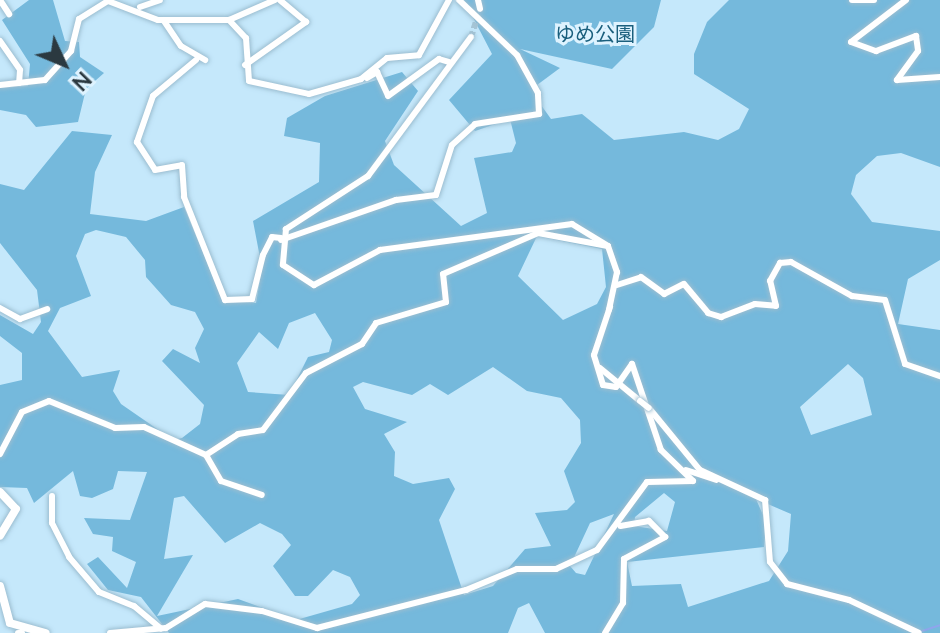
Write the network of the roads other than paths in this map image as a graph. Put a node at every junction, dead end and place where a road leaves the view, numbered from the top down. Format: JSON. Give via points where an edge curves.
{"nodes":[{"id":1,"x":0,"y":0,"type":"edge"},
{"id":2,"x":113,"y":0,"type":"edge"},
{"id":3,"x":160,"y":0,"type":"edge"},
{"id":4,"x":277,"y":0,"type":"edge"},
{"id":5,"x":449,"y":0,"type":"edge"},
{"id":6,"x":459,"y":0,"type":"edge"},
{"id":7,"x":478,"y":0,"type":"edge"},
{"id":8,"x":852,"y":0,"type":"edge"},
{"id":9,"x":874,"y":0,"type":"edge"},
{"id":10,"x":906,"y":0,"type":"edge"},
{"id":11,"x":140,"y":4,"type":"edge"},
{"id":12,"x":480,"y":9,"type":"tunnel mouth"},
{"id":13,"x":9,"y":14,"type":"dead end"},
{"id":14,"x":138,"y":15,"type":"junction"},
{"id":15,"x":229,"y":20,"type":"junction"},
{"id":16,"x":164,"y":21,"type":"junction"},
{"id":17,"x":471,"y":37,"type":"tunnel mouth"},
{"id":18,"x":0,"y":41,"type":"edge"},
{"id":19,"x":449,"y":62,"type":"junction"},
{"id":20,"x":245,"y":65,"type":"junction"},
{"id":21,"x":940,"y":77,"type":"edge"},
{"id":22,"x":364,"y":78,"type":"junction"},
{"id":23,"x":19,"y":83,"type":"junction"},
{"id":24,"x":0,"y":85,"type":"edge"},
{"id":25,"x":281,"y":239,"type":"junction"},
{"id":26,"x":608,"y":246,"type":"junction"},
{"id":27,"x":617,"y":285,"type":"junction"},
{"id":28,"x":0,"y":308,"type":"edge"},
{"id":29,"x":47,"y":309,"type":"dead end"},
{"id":30,"x":940,"y":376,"type":"edge"},
{"id":31,"x":616,"y":387,"type":"junction"},
{"id":32,"x":0,"y":454,"type":"edge"},
{"id":33,"x":206,"y":455,"type":"junction"},
{"id":34,"x":682,"y":470,"type":"junction"},
{"id":35,"x":719,"y":479,"type":"junction"},
{"id":36,"x":0,"y":492,"type":"edge"},
{"id":37,"x":262,"y":495,"type":"dead end"},
{"id":38,"x":52,"y":496,"type":"dead end"},
{"id":39,"x":616,"y":527,"type":"junction"},
{"id":40,"x":0,"y":536,"type":"edge"},
{"id":41,"x":0,"y":586,"type":"edge"},
{"id":42,"x":3,"y":604,"type":"edge"},
{"id":43,"x":161,"y":629,"type":"junction"},
{"id":44,"x":605,"y":631,"type":"edge"},
{"id":45,"x":26,"y":632,"type":"edge"},
{"id":46,"x":46,"y":633,"type":"edge"},
{"id":47,"x":110,"y":633,"type":"edge"},
{"id":48,"x":919,"y":633,"type":"edge"}],
"edges":[{"from":1,"to":13,"type":"street"},
{"from":2,"to":14,"type":"street"},
{"from":2,"to":23,"type":"street","via":[[79,19],[71,51],[45,80]]},
{"from":3,"to":11,"type":"street"},
{"from":4,"to":15,"type":"street"},
{"from":4,"to":20,"type":"street","via":[[306,22]]},
{"from":5,"to":22,"type":"street","via":[[424,51],[387,58]]},
{"from":6,"to":25,"type":"street","via":[[517,55],[538,93],[540,113],[475,124],[452,145],[436,195],[396,200]]},
{"from":7,"to":12,"type":"street"},
{"from":8,"to":9,"type":"street"},
{"from":10,"to":21,"type":"street","via":[[851,42],[876,51],[916,36],[920,45],[899,83]]},
{"from":11,"to":14,"type":"street"},
{"from":14,"to":16,"type":"street"},
{"from":15,"to":16,"type":"street"},
{"from":15,"to":20,"type":"street","via":[[246,38]]},
{"from":16,"to":25,"type":"street","via":[[200,60],[153,96],[137,142],[155,170],[182,165],[184,197],[225,300],[255,296],[259,263],[272,237]]},
{"from":17,"to":19,"type":"street"},
{"from":18,"to":23,"type":"street","via":[[20,70]]},
{"from":19,"to":22,"type":"street","via":[[439,59],[388,96],[377,72]]},
{"from":19,"to":25,"type":"street","via":[[368,176],[293,223]]},
{"from":20,"to":22,"type":"street","via":[[253,84],[293,93]]},
{"from":23,"to":24,"type":"street"},
{"from":25,"to":26,"type":"street","via":[[285,269],[314,285],[380,250],[479,236],[572,224]]},
{"from":26,"to":27,"type":"street"},
{"from":26,"to":33,"type":"street","via":[[538,233],[443,274],[446,302],[376,323],[362,344],[306,373],[263,430],[238,434]]},
{"from":27,"to":30,"type":"street","via":[[641,277],[664,294],[684,284],[708,313],[721,317],[755,304],[776,306],[770,281],[780,263],[791,262],[852,296],[885,300],[905,364]]},
{"from":27,"to":31,"type":"street","via":[[598,359]]},
{"from":28,"to":29,"type":"street","via":[[20,319]]},
{"from":31,"to":34,"type":"street","via":[[631,363],[661,450]]},
{"from":31,"to":35,"type":"street","bridge":true,"via":[[649,408],[695,465]]},
{"from":32,"to":33,"type":"street","via":[[22,412],[49,401],[115,428],[144,427]]},
{"from":33,"to":37,"type":"street","via":[[221,481]]},
{"from":34,"to":35,"type":"street"},
{"from":34,"to":39,"type":"street","via":[[690,484],[647,482]]},
{"from":35,"to":48,"type":"street","via":[[765,500],[770,562],[787,584]]},
{"from":36,"to":40,"type":"main road","via":[[16,509]]},
{"from":38,"to":43,"type":"street","via":[[52,523],[69,557],[99,592],[134,606]]},
{"from":39,"to":43,"type":"street","via":[[597,550],[556,569],[527,566],[317,628],[262,611],[205,604]]},
{"from":39,"to":44,"type":"street","via":[[649,521],[665,537],[624,559],[616,609]]},
{"from":41,"to":42,"type":"main road"},
{"from":42,"to":45,"type":"main road","via":[[10,623]]},
{"from":43,"to":47,"type":"street"},
{"from":45,"to":46,"type":"main road"}]}
